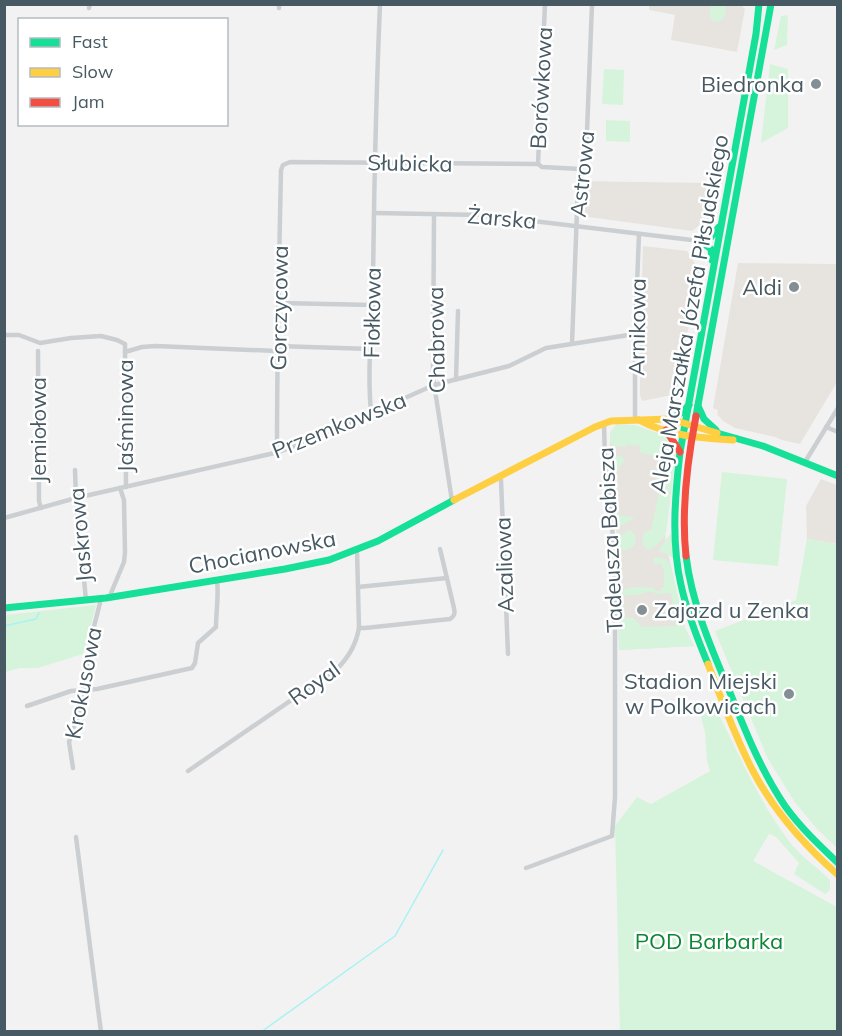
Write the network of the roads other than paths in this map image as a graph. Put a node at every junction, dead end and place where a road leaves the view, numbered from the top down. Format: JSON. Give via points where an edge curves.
{"nodes":[{"id":1,"x":380,"y":4,"type":"edge"},
{"id":2,"x":545,"y":4,"type":"edge"},
{"id":3,"x":592,"y":4,"type":"edge"},
{"id":4,"x":759,"y":4,"type":"edge"},
{"id":5,"x":771,"y":4,"type":"edge"},
{"id":6,"x":375,"y":162,"type":"junction"},
{"id":7,"x":538,"y":164,"type":"junction"},
{"id":8,"x":283,"y":165,"type":"joint"},
{"id":9,"x":581,"y":169,"type":"junction"},
{"id":10,"x":374,"y":213,"type":"junction"},
{"id":11,"x":434,"y":214,"type":"junction"},
{"id":12,"x":722,"y":220,"type":"junction"},
{"id":13,"x":576,"y":225,"type":"junction"},
{"id":14,"x":639,"y":234,"type":"junction"},
{"id":15,"x":700,"y":241,"type":"junction"},
{"id":16,"x":713,"y":266,"type":"junction"},
{"id":17,"x":279,"y":303,"type":"junction"},
{"id":18,"x":373,"y":305,"type":"junction"},
{"id":19,"x":458,"y":311,"type":"dead end"},
{"id":20,"x":635,"y":334,"type":"junction"},
{"id":21,"x":4,"y":335,"type":"edge"},
{"id":22,"x":572,"y":344,"type":"junction"},
{"id":23,"x":277,"y":348,"type":"junction"},
{"id":24,"x":371,"y":349,"type":"junction"},
{"id":25,"x":38,"y":351,"type":"dead end"},
{"id":26,"x":124,"y":352,"type":"junction"},
{"id":27,"x":456,"y":379,"type":"junction"},
{"id":28,"x":434,"y":385,"type":"junction"},
{"id":29,"x":689,"y":405,"type":"junction"},
{"id":30,"x":698,"y":406,"type":"junction"},
{"id":31,"x":837,"y":408,"type":"edge"},
{"id":32,"x":371,"y":412,"type":"junction"},
{"id":33,"x":669,"y":419,"type":"junction"},
{"id":34,"x":637,"y":420,"type":"junction"},
{"id":35,"x":604,"y":423,"type":"junction"},
{"id":36,"x":685,"y":423,"type":"junction"},
{"id":37,"x":694,"y":425,"type":"junction"},
{"id":38,"x":826,"y":427,"type":"junction"},
{"id":39,"x":666,"y":430,"type":"junction"},
{"id":40,"x":718,"y":432,"type":"junction"},
{"id":41,"x":837,"y":432,"type":"edge"},
{"id":42,"x":684,"y":434,"type":"junction"},
{"id":43,"x":693,"y":435,"type":"junction"},
{"id":44,"x":709,"y":439,"type":"junction"},
{"id":45,"x":744,"y":441,"type":"junction"},
{"id":46,"x":690,"y":449,"type":"junction"},
{"id":47,"x":279,"y":452,"type":"junction"},
{"id":48,"x":680,"y":452,"type":"junction"},
{"id":49,"x":805,"y":462,"type":"junction"},
{"id":50,"x":75,"y":470,"type":"dead end"},
{"id":51,"x":499,"y":476,"type":"junction"},
{"id":52,"x":837,"y":476,"type":"edge"},
{"id":53,"x":123,"y":488,"type":"junction"},
{"id":54,"x":75,"y":498,"type":"junction"},
{"id":55,"x":452,"y":501,"type":"junction"},
{"id":56,"x":40,"y":508,"type":"junction"},
{"id":57,"x":4,"y":518,"type":"edge"},
{"id":58,"x":440,"y":549,"type":"dead end"},
{"id":59,"x":357,"y":550,"type":"junction"},
{"id":60,"x":447,"y":578,"type":"junction"},
{"id":61,"x":217,"y":580,"type":"junction"},
{"id":62,"x":358,"y":587,"type":"junction"},
{"id":63,"x":112,"y":597,"type":"junction"},
{"id":64,"x":99,"y":599,"type":"junction"},
{"id":65,"x":86,"y":600,"type":"junction"},
{"id":66,"x":4,"y":609,"type":"edge"},
{"id":67,"x":359,"y":627,"type":"junction"},
{"id":68,"x":508,"y":654,"type":"dead end"},
{"id":69,"x":83,"y":690,"type":"junction"},
{"id":70,"x":27,"y":706,"type":"dead end"},
{"id":71,"x":73,"y":768,"type":"dead end"},
{"id":72,"x":188,"y":771,"type":"dead end"},
{"id":73,"x":75,"y":837,"type":"dead end"},
{"id":74,"x":837,"y":862,"type":"edge"},
{"id":75,"x":526,"y":868,"type":"dead end"},
{"id":76,"x":837,"y":875,"type":"edge"},
{"id":77,"x":101,"y":1032,"type":"edge"}],
"edges":[{"from":1,"to":6,"type":"street","name":"Fiołkowa"},
{"from":2,"to":7,"type":"street","name":"Borówkowa"},
{"from":3,"to":9,"type":"street","name":"Astrowa","via":[[586,157]]},
{"from":4,"to":12,"type":"main road","name":"Aleja Marszałka Józefa Piłsudskiego"},
{"from":5,"to":30,"type":"main road","name":"Aleja Marszałka Józefa Piłsudskiego"},
{"from":6,"to":7,"type":"street","name":"Słubicka"},
{"from":6,"to":8,"type":"street","name":"Słubicka"},
{"from":6,"to":10,"type":"street","name":"Fiołkowa"},
{"from":7,"to":9,"type":"street","name":"Borówkowa"},
{"from":8,"to":17,"type":"street","name":"Gorczycowa"},
{"from":9,"to":13,"type":"street","name":"Astrowa"},
{"from":10,"to":11,"type":"street","name":"Żarska"},
{"from":10,"to":18,"type":"street","name":"Fiołkowa"},
{"from":11,"to":13,"type":"street","name":"Żarska"},
{"from":11,"to":28,"type":"street","name":"Chabrowa"},
{"from":12,"to":15,"type":"main road","via":[[714,236]]},
{"from":12,"to":16,"type":"main road","name":"Aleja Marszałka Józefa Piłsudskiego"},
{"from":13,"to":14,"type":"street","name":"Żarska"},
{"from":13,"to":22,"type":"street","name":"Astrowa"},
{"from":14,"to":15,"type":"street","name":"Żarska"},
{"from":14,"to":20,"type":"street","name":"Arnikowa"},
{"from":15,"to":16,"type":"main road","via":[[711,249]]},
{"from":16,"to":29,"type":"main road","name":"Aleja Marszałka Józefa Piłsudskiego"},
{"from":17,"to":18,"type":"street"},
{"from":17,"to":23,"type":"street","name":"Gorczycowa"},
{"from":18,"to":24,"type":"street","name":"Fiołkowa"},
{"from":19,"to":27,"type":"street"},
{"from":20,"to":22,"type":"street","name":"Przemkowska"},
{"from":20,"to":34,"type":"street","name":"Arnikowa"},
{"from":21,"to":26,"type":"street","name":"Jaśminowa","via":[[20,335],[40,343],[101,336],[124,344]]},
{"from":22,"to":27,"type":"street","name":"Przemkowska","via":[[546,348],[509,366]]},
{"from":23,"to":24,"type":"street"},
{"from":23,"to":26,"type":"street","via":[[156,346]]},
{"from":23,"to":47,"type":"street","name":"Gorczycowa"},
{"from":24,"to":32,"type":"street","name":"Fiołkowa"},
{"from":25,"to":56,"type":"street","name":"Jemiołowa"},
{"from":26,"to":53,"type":"street","name":"Jaśminowa"},
{"from":27,"to":28,"type":"street","name":"Przemkowska"},
{"from":28,"to":32,"type":"street","name":"Przemkowska"},
{"from":28,"to":55,"type":"street","name":"Chabrowa"},
{"from":29,"to":33,"type":"main road"},
{"from":29,"to":36,"type":"main road","name":"Aleja Marszałka Józefa Piłsudskiego"},
{"from":30,"to":37,"type":"main road","name":"Aleja Marszałka Józefa Piłsudskiego"},
{"from":30,"to":40,"type":"main road"},
{"from":31,"to":38,"type":"street"},
{"from":32,"to":47,"type":"street","name":"Przemkowska"},
{"from":33,"to":34,"type":"main road"},
{"from":33,"to":36,"type":"main road"},
{"from":34,"to":35,"type":"main road"},
{"from":34,"to":39,"type":"main road"},
{"from":35,"to":51,"type":"main road","name":"Chocianowska"},
{"from":35,"to":75,"type":"street","name":"Tadeusza Babisza","via":[[616,576],[612,837]]},
{"from":36,"to":37,"type":"main road"},
{"from":36,"to":42,"type":"main road","name":"Aleja Marszałka Józefa Piłsudskiego"},
{"from":37,"to":40,"type":"main road"},
{"from":37,"to":43,"type":"main road","name":"Aleja Marszałka Józefa Piłsudskiego"},
{"from":38,"to":41,"type":"street"},
{"from":38,"to":49,"type":"street"},
{"from":39,"to":42,"type":"main road"},
{"from":39,"to":48,"type":"main road"},
{"from":40,"to":45,"type":"main road"},
{"from":42,"to":43,"type":"main road"},
{"from":42,"to":48,"type":"main road","name":"Aleja Marszałka Józefa Piłsudskiego"},
{"from":43,"to":44,"type":"main road"},
{"from":43,"to":46,"type":"main road","name":"Aleja Marszałka Józefa Piłsudskiego"},
{"from":44,"to":45,"type":"main road"},
{"from":44,"to":46,"type":"main road"},
{"from":45,"to":49,"type":"main road"},
{"from":46,"to":74,"type":"main road","name":"Aleja Marszałka Józefa Piłsudskiego","via":[[684,536],[691,588],[705,633],[762,767],[798,822]]},
{"from":47,"to":53,"type":"street","name":"Przemkowska"},
{"from":48,"to":76,"type":"main road","name":"Aleja Marszałka Józefa Piłsudskiego","via":[[674,522],[676,554],[696,636],[753,771],[791,828]]},
{"from":49,"to":52,"type":"main road"},
{"from":50,"to":54,"type":"street","name":"Jaskrowa"},
{"from":51,"to":55,"type":"main road","name":"Chocianowska"},
{"from":51,"to":68,"type":"street","name":"Azaliowa"},
{"from":53,"to":54,"type":"street","name":"Przemkowska"},
{"from":53,"to":63,"type":"street","name":"Jaśminowa","via":[[124,562]]},
{"from":54,"to":56,"type":"street","name":"Przemkowska"},
{"from":54,"to":65,"type":"street","name":"Jaskrowa"},
{"from":55,"to":59,"type":"main road","name":"Chocianowska"},
{"from":56,"to":57,"type":"street","name":"Przemkowska"},
{"from":58,"to":60,"type":"street"},
{"from":59,"to":61,"type":"main road","name":"Chocianowska","via":[[309,565]]},
{"from":59,"to":62,"type":"street","name":"Royal"},
{"from":60,"to":62,"type":"street"},
{"from":60,"to":67,"type":"street","via":[[454,617]]},
{"from":61,"to":63,"type":"main road","name":"Chocianowska"},
{"from":61,"to":69,"type":"street","via":[[216,627],[198,643],[192,668]]},
{"from":62,"to":67,"type":"street","name":"Royal"},
{"from":63,"to":64,"type":"main road","name":"Chocianowska"},
{"from":64,"to":65,"type":"main road","name":"Chocianowska"},
{"from":64,"to":69,"type":"street","name":"Krokusowa"},
{"from":65,"to":66,"type":"main road","name":"Chocianowska"},
{"from":67,"to":72,"type":"street","name":"Royal","via":[[354,648],[338,668]]},
{"from":69,"to":70,"type":"street"},
{"from":69,"to":71,"type":"street","name":"Krokusowa","via":[[69,742]]},
{"from":73,"to":77,"type":"street"}]}
